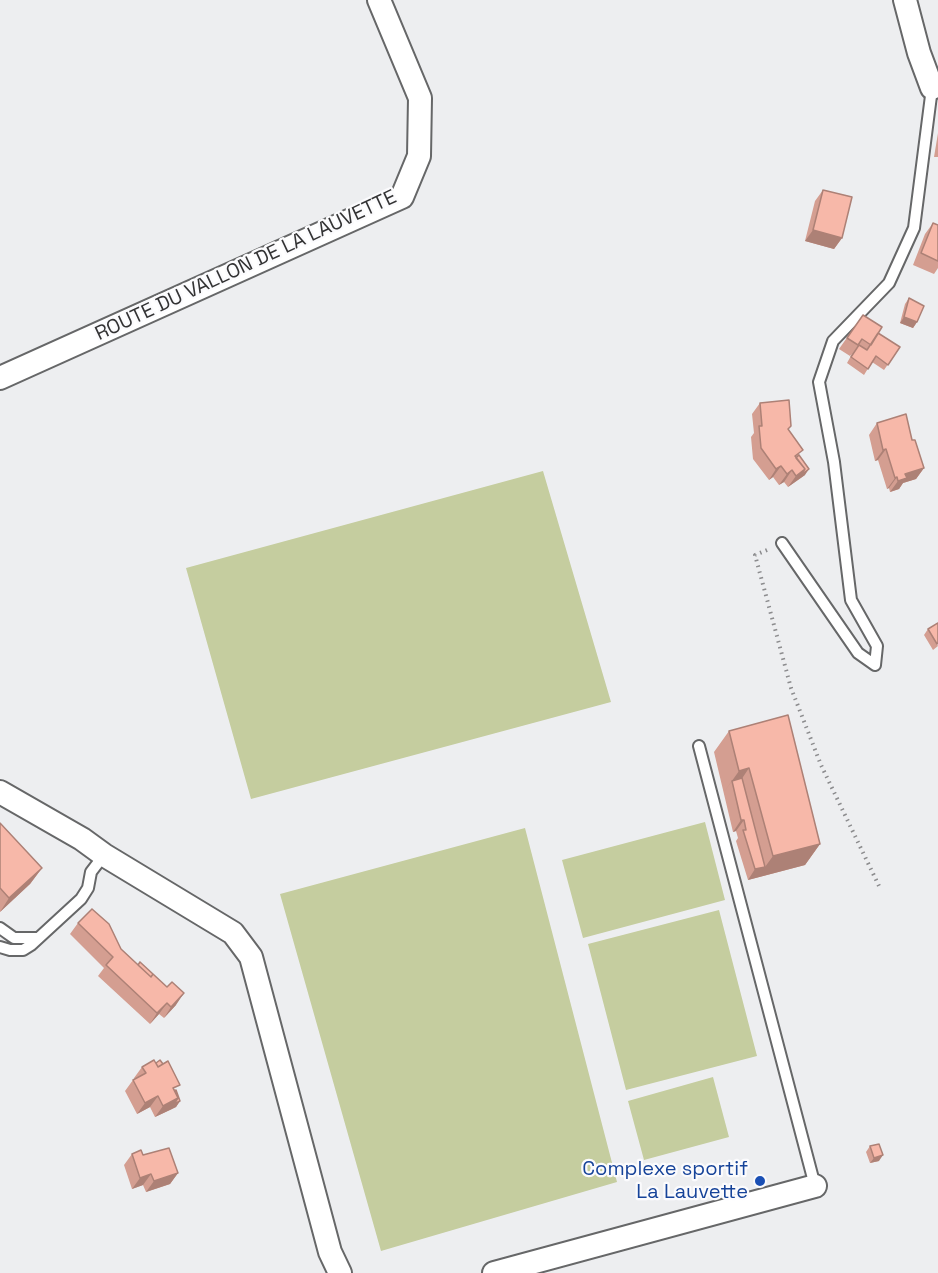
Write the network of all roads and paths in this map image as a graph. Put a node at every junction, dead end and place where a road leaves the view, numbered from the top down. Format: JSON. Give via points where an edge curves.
{"nodes":[{"id":1,"x":379,"y":0,"type":"edge"},
{"id":2,"x":905,"y":0,"type":"edge"},
{"id":3,"x":932,"y":88,"type":"joint"},
{"id":4,"x":0,"y":378,"type":"edge"},
{"id":5,"x":782,"y":543,"type":"joint"},
{"id":6,"x":699,"y":746,"type":"dead end"},
{"id":7,"x":0,"y":792,"type":"edge"},
{"id":8,"x":104,"y":855,"type":"junction"},
{"id":9,"x":879,"y":886,"type":"dead end"},
{"id":10,"x":0,"y":928,"type":"edge"},
{"id":11,"x":38,"y":938,"type":"junction"},
{"id":12,"x":0,"y":947,"type":"edge"},
{"id":13,"x":815,"y":1186,"type":"joint"},
{"id":14,"x":340,"y":1273,"type":"edge"},
{"id":15,"x":494,"y":1273,"type":"edge"}],
"edges":[{"from":1,"to":4,"type":"street","name":"ROUTE DU VALLON DE LA LAUVETTE","via":[[420,98],[420,156],[402,197]]},
{"from":2,"to":3,"type":"street"},
{"from":3,"to":5,"type":"lane","via":[[914,228],[890,283],[832,341],[819,382],[852,600],[877,646],[875,665],[858,653]]},
{"from":5,"to":9,"type":"path","via":[[755,555],[791,688],[821,765]]},
{"from":6,"to":13,"type":"lane"},
{"from":7,"to":8,"type":"street"},
{"from":8,"to":11,"type":"lane","via":[[81,900]]},
{"from":8,"to":14,"type":"street","via":[[233,933],[251,957],[330,1252]]},
{"from":10,"to":11,"type":"lane","via":[[14,938]]},
{"from":11,"to":12,"type":"lane","via":[[23,950]]},
{"from":13,"to":15,"type":"street"}]}
